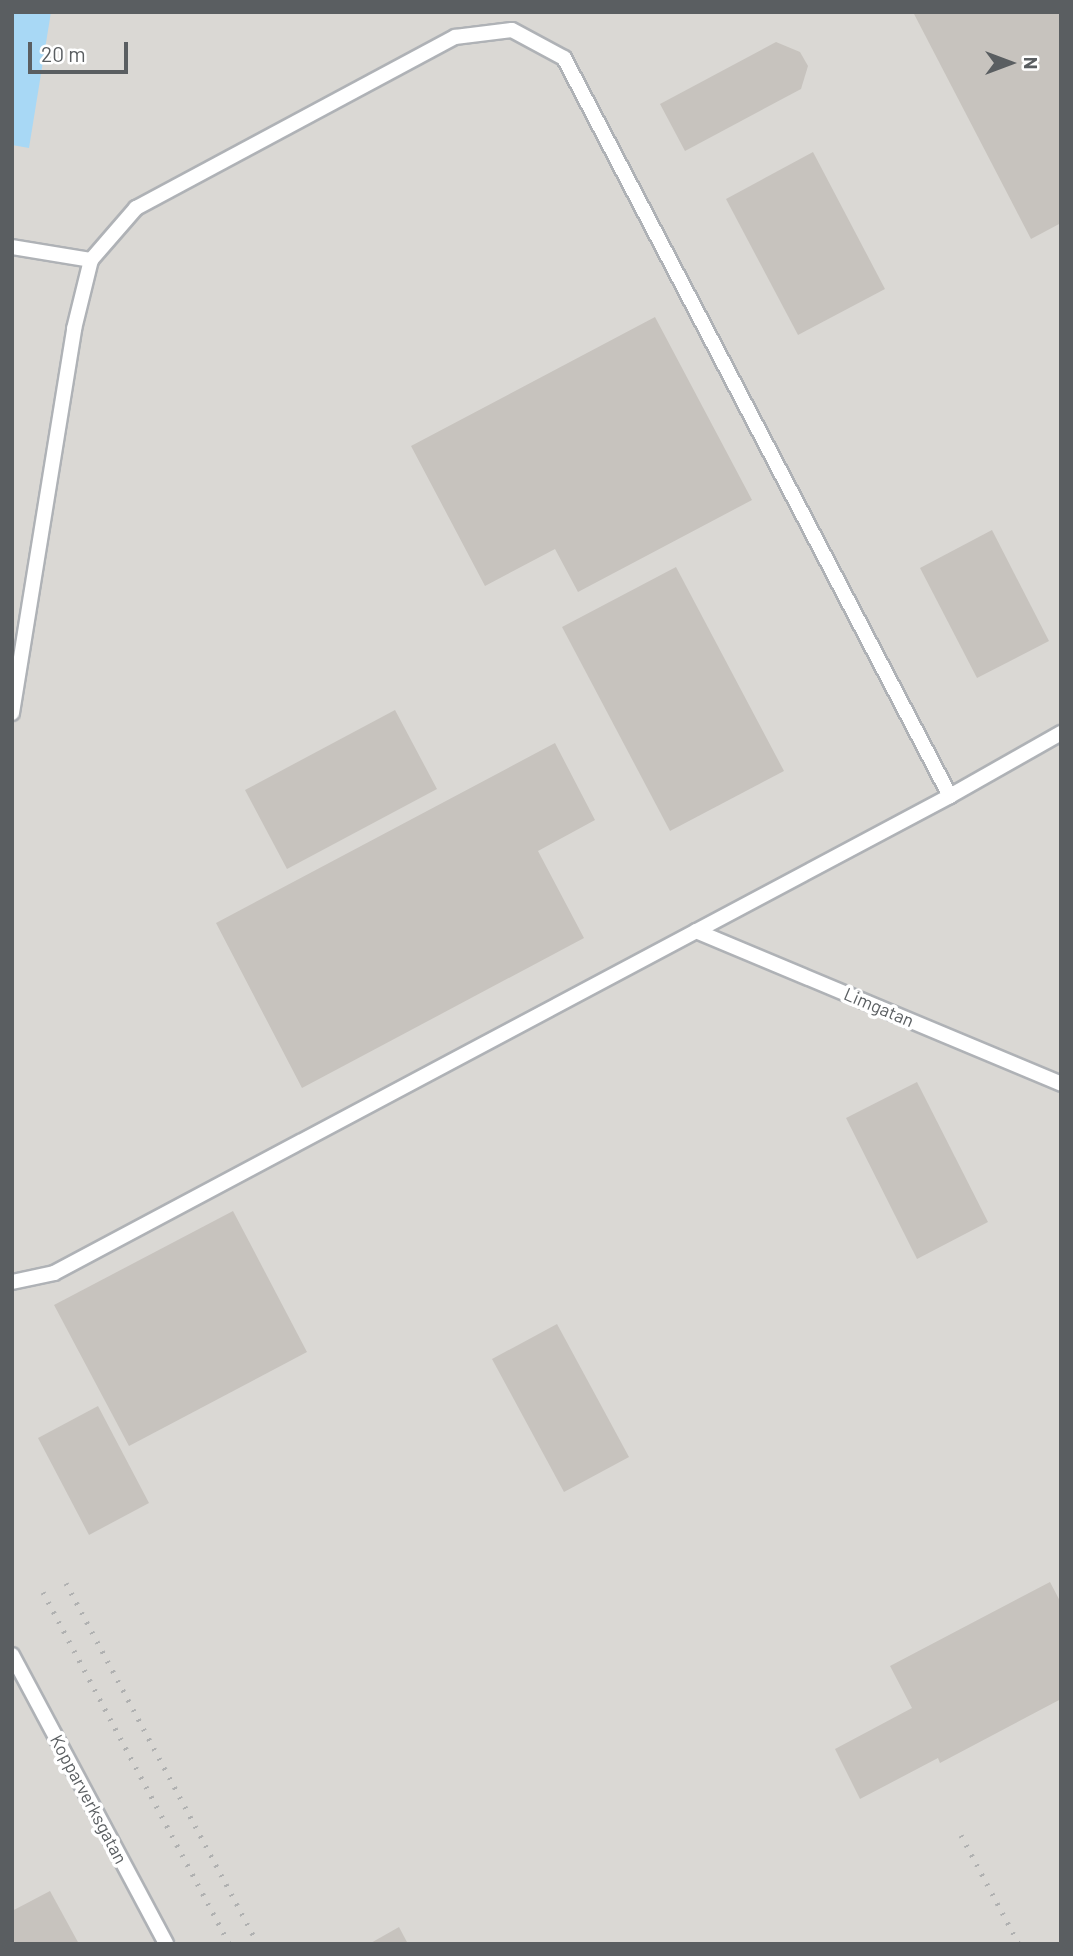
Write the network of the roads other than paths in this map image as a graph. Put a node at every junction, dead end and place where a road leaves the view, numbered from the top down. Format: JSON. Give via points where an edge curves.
{"nodes":[{"id":1,"x":12,"y":247,"type":"edge"},
{"id":2,"x":91,"y":260,"type":"junction"},
{"id":3,"x":12,"y":713,"type":"edge"},
{"id":4,"x":1061,"y":733,"type":"edge"},
{"id":5,"x":950,"y":796,"type":"junction"},
{"id":6,"x":696,"y":931,"type":"junction"},
{"id":7,"x":1061,"y":1084,"type":"edge"},
{"id":8,"x":12,"y":1282,"type":"edge"},
{"id":9,"x":12,"y":1655,"type":"edge"},
{"id":10,"x":166,"y":1944,"type":"edge"}],
"edges":[{"from":1,"to":2,"type":"lane"},
{"from":2,"to":3,"type":"lane","via":[[74,329]]},
{"from":2,"to":5,"type":"lane","via":[[136,208],[455,37],[512,30],[564,58]]},
{"from":4,"to":5,"type":"lane"},
{"from":5,"to":6,"type":"lane"},
{"from":6,"to":7,"type":"lane","name":"Limgatan"},
{"from":6,"to":8,"type":"lane","via":[[54,1273]]},
{"from":9,"to":10,"type":"lane","name":"Kopparverksgatan"}]}
